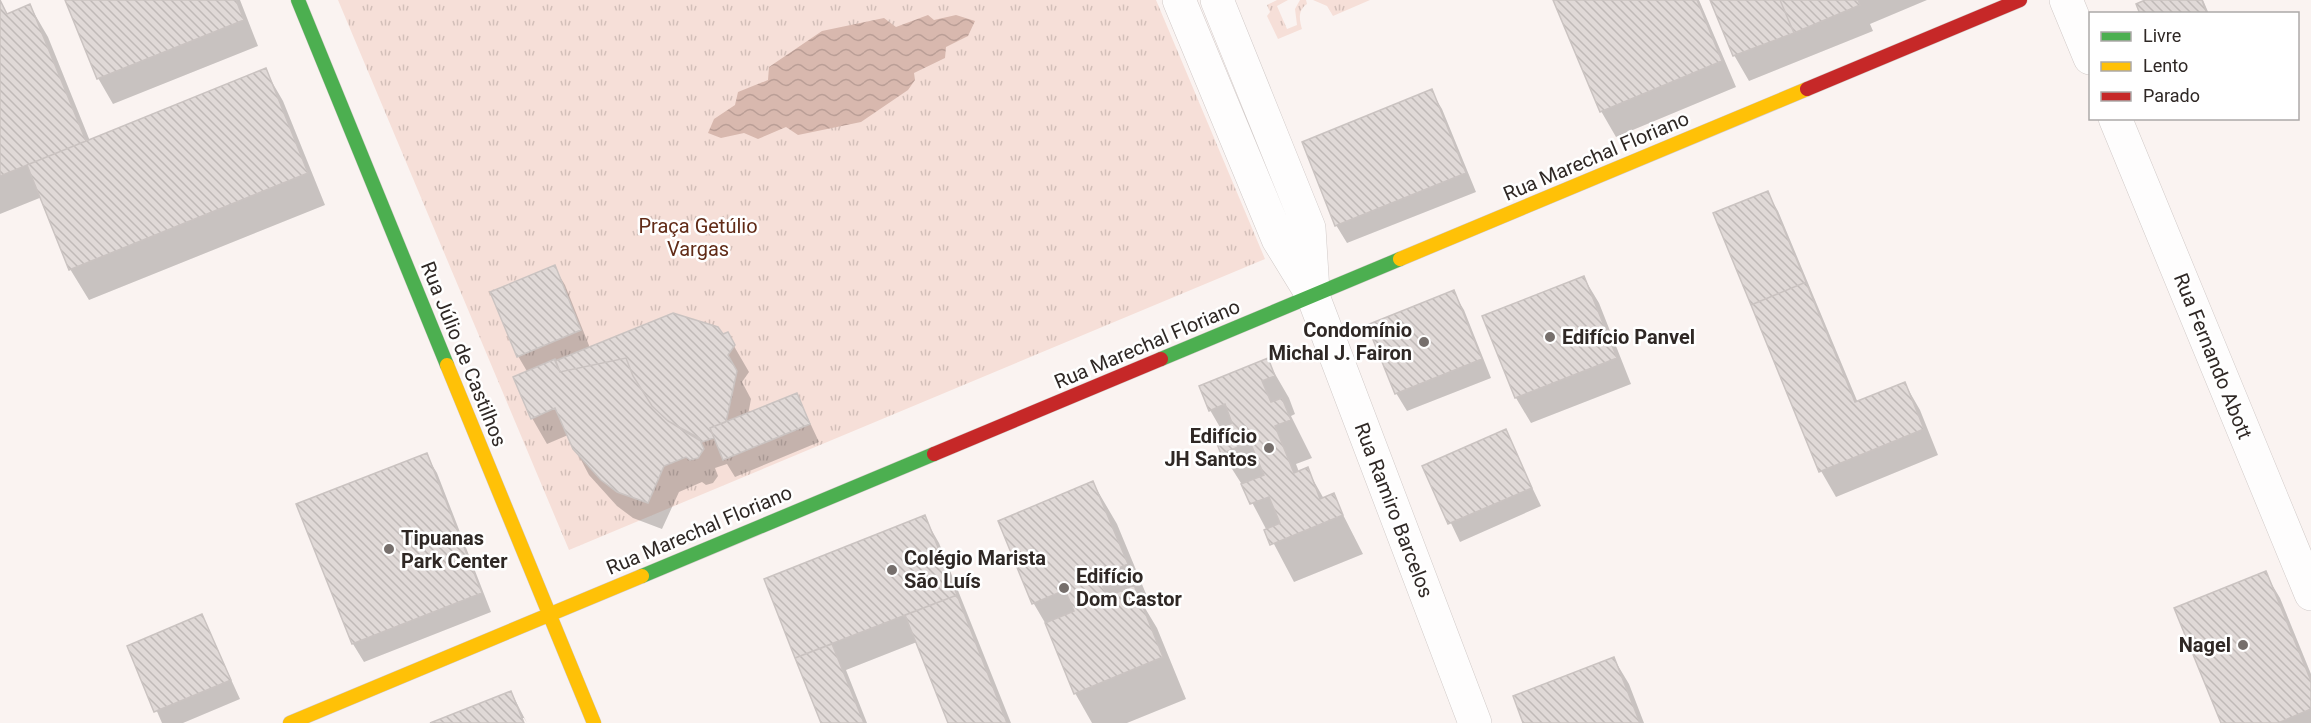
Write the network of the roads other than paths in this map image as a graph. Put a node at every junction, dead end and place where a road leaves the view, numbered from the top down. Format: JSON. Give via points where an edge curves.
{"nodes":[{"id":1,"x":298,"y":0,"type":"edge"},
{"id":2,"x":1179,"y":0,"type":"edge"},
{"id":3,"x":1216,"y":0,"type":"edge"},
{"id":4,"x":2020,"y":0,"type":"edge"},
{"id":5,"x":2066,"y":0,"type":"edge"},
{"id":6,"x":2089,"y":53,"type":"edge"},
{"id":7,"x":2116,"y":120,"type":"edge"},
{"id":8,"x":1313,"y":296,"type":"junction"},
{"id":9,"x":2311,"y":594,"type":"edge"},
{"id":10,"x":549,"y":613,"type":"junction"},
{"id":11,"x":290,"y":723,"type":"edge"},
{"id":12,"x":594,"y":723,"type":"edge"},
{"id":13,"x":1475,"y":723,"type":"edge"}],
"edges":[{"from":1,"to":10,"type":"street","name":"Rua Júlio de Castilhos"},
{"from":2,"to":8,"type":"street","name":"Rua Ramiro Barcelos","via":[[1278,239]]},
{"from":3,"to":8,"type":"street","name":"Rua Ramiro Barcelos","via":[[1309,228]]},
{"from":4,"to":8,"type":"street","name":"Rua Marechal Floriano"},
{"from":5,"to":6,"type":"street"},
{"from":7,"to":9,"type":"street","name":"Rua Fernando Abott"},
{"from":8,"to":10,"type":"street","name":"Rua Marechal Floriano"},
{"from":8,"to":13,"type":"street","name":"Rua Ramiro Barcelos"},
{"from":10,"to":11,"type":"street","name":"Rua Marechal Floriano"},
{"from":10,"to":12,"type":"street","name":"Rua Júlio de Castilhos"}]}
